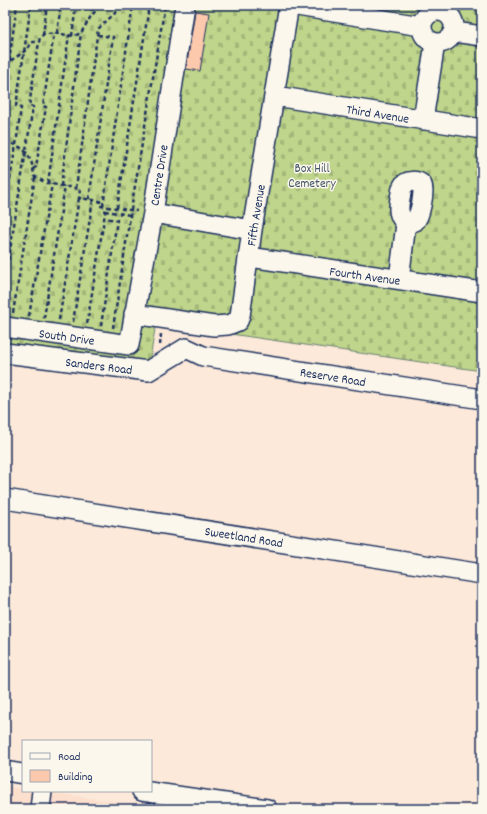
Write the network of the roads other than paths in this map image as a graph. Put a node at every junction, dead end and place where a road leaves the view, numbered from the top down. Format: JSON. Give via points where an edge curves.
{"nodes":[{"id":1,"x":185,"y":5,"type":"edge"},
{"id":2,"x":290,"y":5,"type":"edge"},
{"id":3,"x":440,"y":8,"type":"edge"},
{"id":4,"x":422,"y":26,"type":"junction"},
{"id":5,"x":454,"y":32,"type":"junction"},
{"id":6,"x":482,"y":36,"type":"edge"},
{"id":7,"x":435,"y":43,"type":"junction"},
{"id":8,"x":275,"y":96,"type":"junction"},
{"id":9,"x":423,"y":120,"type":"junction"},
{"id":10,"x":482,"y":129,"type":"edge"},
{"id":11,"x":153,"y":213,"type":"junction"},
{"id":12,"x":406,"y":224,"type":"dead end"},
{"id":13,"x":252,"y":230,"type":"junction"},
{"id":14,"x":249,"y":257,"type":"junction"},
{"id":15,"x":399,"y":279,"type":"junction"},
{"id":16,"x":482,"y":292,"type":"edge"},
{"id":17,"x":134,"y":314,"type":"junction"},
{"id":18,"x":63,"y":335,"type":"edge"},
{"id":19,"x":186,"y":348,"type":"joint"},
{"id":20,"x":5,"y":353,"type":"edge"},
{"id":21,"x":482,"y":399,"type":"edge"},
{"id":22,"x":5,"y":499,"type":"edge"},
{"id":23,"x":482,"y":574,"type":"edge"},
{"id":24,"x":5,"y":771,"type":"edge"},
{"id":25,"x":22,"y":774,"type":"edge"},
{"id":26,"x":42,"y":792,"type":"edge"},
{"id":27,"x":149,"y":792,"type":"edge"},
{"id":28,"x":40,"y":809,"type":"edge"},
{"id":29,"x":267,"y":809,"type":"edge"}],
"edges":[{"from":1,"to":11,"type":"street","name":"Centre Drive"},
{"from":2,"to":4,"type":"street"},
{"from":2,"to":8,"type":"street","name":"Fifth Avenue"},
{"from":3,"to":4,"type":"street","via":[[425,16]]},
{"from":3,"to":5,"type":"street","via":[[452,18]]},
{"from":4,"to":7,"type":"street","via":[[427,39]]},
{"from":5,"to":6,"type":"street"},
{"from":5,"to":7,"type":"street","via":[[444,42]]},
{"from":7,"to":9,"type":"street"},
{"from":8,"to":9,"type":"street","name":"Third Avenue"},
{"from":8,"to":13,"type":"street","name":"Fifth Avenue"},
{"from":9,"to":10,"type":"street","name":"Third Avenue"},
{"from":11,"to":13,"type":"street"},
{"from":11,"to":17,"type":"street","name":"Centre Drive"},
{"from":12,"to":15,"type":"street"},
{"from":13,"to":14,"type":"street","name":"Fifth Avenue"},
{"from":14,"to":15,"type":"street","name":"Fourth Avenue"},
{"from":14,"to":17,"type":"street","name":"Fifth Avenue","via":[[238,321],[214,326]]},
{"from":15,"to":16,"type":"street","name":"Fourth Avenue"},
{"from":17,"to":18,"type":"street","name":"Centre Drive"},
{"from":19,"to":20,"type":"street","name":"Sanders Road","via":[[148,371]]},
{"from":19,"to":21,"type":"street","name":"Reserve Road","via":[[203,356]]},
{"from":22,"to":23,"type":"street","name":"Sweetland Road"},
{"from":24,"to":25,"type":"street"},
{"from":26,"to":28,"type":"street"},
{"from":27,"to":29,"type":"street"}]}
